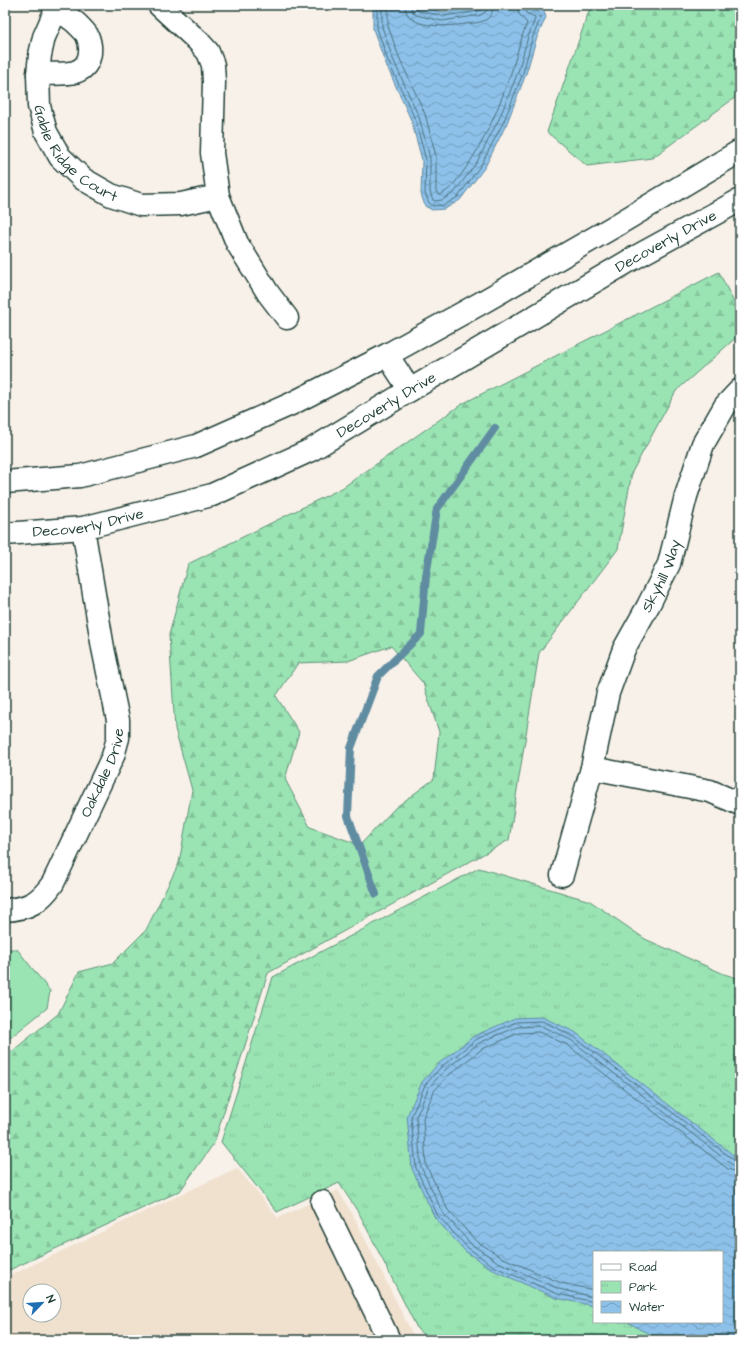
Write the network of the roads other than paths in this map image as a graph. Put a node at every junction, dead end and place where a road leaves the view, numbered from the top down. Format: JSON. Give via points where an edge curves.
{"nodes":[{"id":1,"x":159,"y":5,"type":"edge"},
{"id":2,"x":57,"y":7,"type":"edge"},
{"id":3,"x":38,"y":74,"type":"junction"},
{"id":4,"x":740,"y":151,"type":"edge"},
{"id":5,"x":218,"y":196,"type":"junction"},
{"id":6,"x":740,"y":200,"type":"edge"},
{"id":7,"x":286,"y":318,"type":"dead end"},
{"id":8,"x":387,"y":355,"type":"junction"},
{"id":9,"x":410,"y":390,"type":"junction"},
{"id":10,"x":740,"y":390,"type":"edge"},
{"id":11,"x":5,"y":482,"type":"edge"},
{"id":12,"x":83,"y":528,"type":"junction"},
{"id":13,"x":5,"y":534,"type":"edge"},
{"id":14,"x":592,"y":768,"type":"junction"},
{"id":15,"x":740,"y":804,"type":"edge"},
{"id":16,"x":562,"y":875,"type":"dead end"},
{"id":17,"x":5,"y":910,"type":"edge"},
{"id":18,"x":322,"y":1202,"type":"dead end"},
{"id":19,"x":389,"y":1340,"type":"edge"}],
"edges":[{"from":1,"to":5,"type":"street","via":[[208,52],[213,65],[212,153]]},
{"from":2,"to":3,"type":"street","name":"Gable Ridge Court","via":[[44,37]]},
{"from":2,"to":3,"type":"street","via":[[78,24],[86,35],[90,58],[85,66],[77,71]]},
{"from":3,"to":5,"type":"street","name":"Gable Ridge Court","via":[[40,106],[46,132],[60,157],[83,179],[110,195],[141,205],[181,204]]},
{"from":4,"to":8,"type":"street","via":[[601,234]]},
{"from":5,"to":7,"type":"street","via":[[236,243]]},
{"from":6,"to":9,"type":"street","name":"Decoverly Drive","via":[[634,258]]},
{"from":8,"to":9,"type":"street"},
{"from":8,"to":11,"type":"street","via":[[291,404],[196,446],[80,476]]},
{"from":9,"to":12,"type":"street","name":"Decoverly Drive","via":[[310,450],[212,495]]},
{"from":10,"to":14,"type":"street","name":"Skyhill Way","via":[[725,406],[703,444],[686,496],[669,564],[624,649],[608,693]]},
{"from":12,"to":13,"type":"street","name":"Decoverly Drive"},
{"from":12,"to":17,"type":"street","name":"Oakdale Drive","via":[[118,720],[118,738],[113,756],[53,883],[45,895],[33,904]]},
{"from":14,"to":15,"type":"street","via":[[710,791]]},
{"from":14,"to":16,"type":"street","name":"Skyhill Way"},
{"from":18,"to":19,"type":"street"}]}
